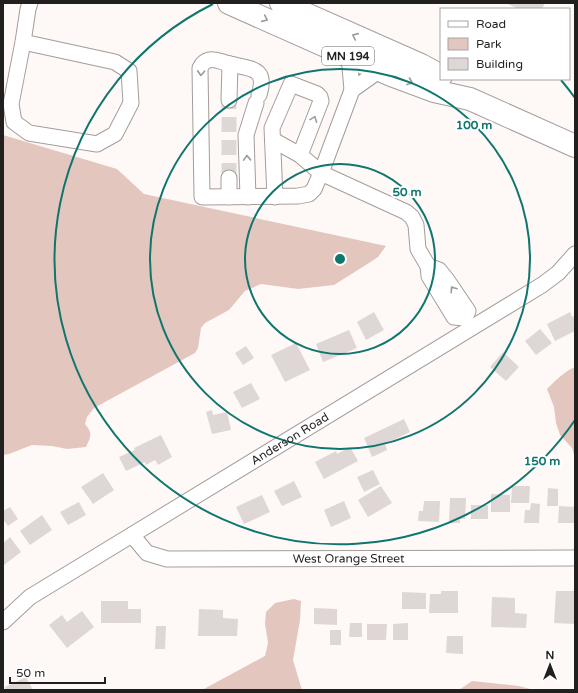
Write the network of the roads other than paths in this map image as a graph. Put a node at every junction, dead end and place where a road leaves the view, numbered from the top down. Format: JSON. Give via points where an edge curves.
{"nodes":[{"id":1,"x":30,"y":3,"type":"edge"},
{"id":2,"x":229,"y":3,"type":"edge"},
{"id":3,"x":281,"y":3,"type":"edge"},
{"id":4,"x":299,"y":3,"type":"edge"},
{"id":5,"x":335,"y":28,"type":"junction"},
{"id":6,"x":23,"y":42,"type":"junction"},
{"id":7,"x":349,"y":56,"type":"junction"},
{"id":8,"x":230,"y":64,"type":"junction"},
{"id":9,"x":380,"y":70,"type":"junction"},
{"id":10,"x":440,"y":75,"type":"edge"},
{"id":11,"x":447,"y":80,"type":"edge"},
{"id":12,"x":352,"y":90,"type":"junction"},
{"id":13,"x":470,"y":99,"type":"junction"},
{"id":14,"x":229,"y":100,"type":"tunnel mouth"},
{"id":15,"x":272,"y":140,"type":"junction"},
{"id":16,"x":575,"y":146,"type":"edge"},
{"id":17,"x":300,"y":156,"type":"junction"},
{"id":18,"x":321,"y":173,"type":"junction"},
{"id":19,"x":229,"y":178,"type":"tunnel mouth"},
{"id":20,"x":229,"y":197,"type":"junction"},
{"id":21,"x":248,"y":197,"type":"junction"},
{"id":22,"x":275,"y":197,"type":"junction"},
{"id":23,"x":575,"y":254,"type":"edge"},
{"id":24,"x":468,"y":324,"type":"junction"},
{"id":25,"x":132,"y":535,"type":"junction"},
{"id":26,"x":575,"y":558,"type":"edge"},
{"id":27,"x":3,"y":622,"type":"edge"}],
"edges":[{"from":1,"to":6,"type":"street"},
{"from":2,"to":7,"type":"highway","number":"MN 194","one_way":true},
{"from":3,"to":5,"type":"highway","number":"MN 194"},
{"from":4,"to":5,"type":"highway"},
{"from":10,"to":5,"type":"highway","number":"MN 194","one_way":true},
{"from":6,"to":6,"type":"street","via":[[11,104],[14,122],[29,133],[97,144],[115,134],[131,103],[129,71],[115,62]]},
{"from":7,"to":9,"type":"highway","number":"MN 194"},
{"from":7,"to":12,"type":"street"},
{"from":8,"to":14,"type":"street"},
{"from":8,"to":20,"type":"street","one_way":true,"via":[[208,60],[202,63],[200,68],[202,197]]},
{"from":21,"to":8,"type":"street","one_way":true,"via":[[246,135],[262,86],[258,72],[252,68]]},
{"from":9,"to":12,"type":"street"},
{"from":9,"to":13,"type":"highway","number":"MN 194","one_way":true,"via":[[434,91]]},
{"from":11,"to":13,"type":"highway","number":"MN 194"},
{"from":12,"to":18,"type":"street"},
{"from":13,"to":16,"type":"highway","number":"MN 194"},
{"from":15,"to":17,"type":"street"},
{"from":17,"to":15,"type":"street","one_way":true,"via":[[320,104],[320,97],[317,94],[290,84],[272,128]]},
{"from":15,"to":22,"type":"street"},
{"from":17,"to":18,"type":"street"},
{"from":18,"to":22,"type":"street","via":[[309,194]]},
{"from":18,"to":24,"type":"street","via":[[412,217],[416,225],[418,249],[428,266],[439,270],[468,311]]},
{"from":19,"to":20,"type":"street"},
{"from":20,"to":21,"type":"street"},
{"from":21,"to":22,"type":"street"},
{"from":23,"to":24,"type":"street","name":"Anderson Road","via":[[558,273],[542,285]]},
{"from":24,"to":25,"type":"street","name":"Anderson Road"},
{"from":25,"to":26,"type":"street","name":"West Orange Street","via":[[147,552],[167,559]]},
{"from":25,"to":27,"type":"street","name":"Anderson Road","via":[[30,597]]}]}
